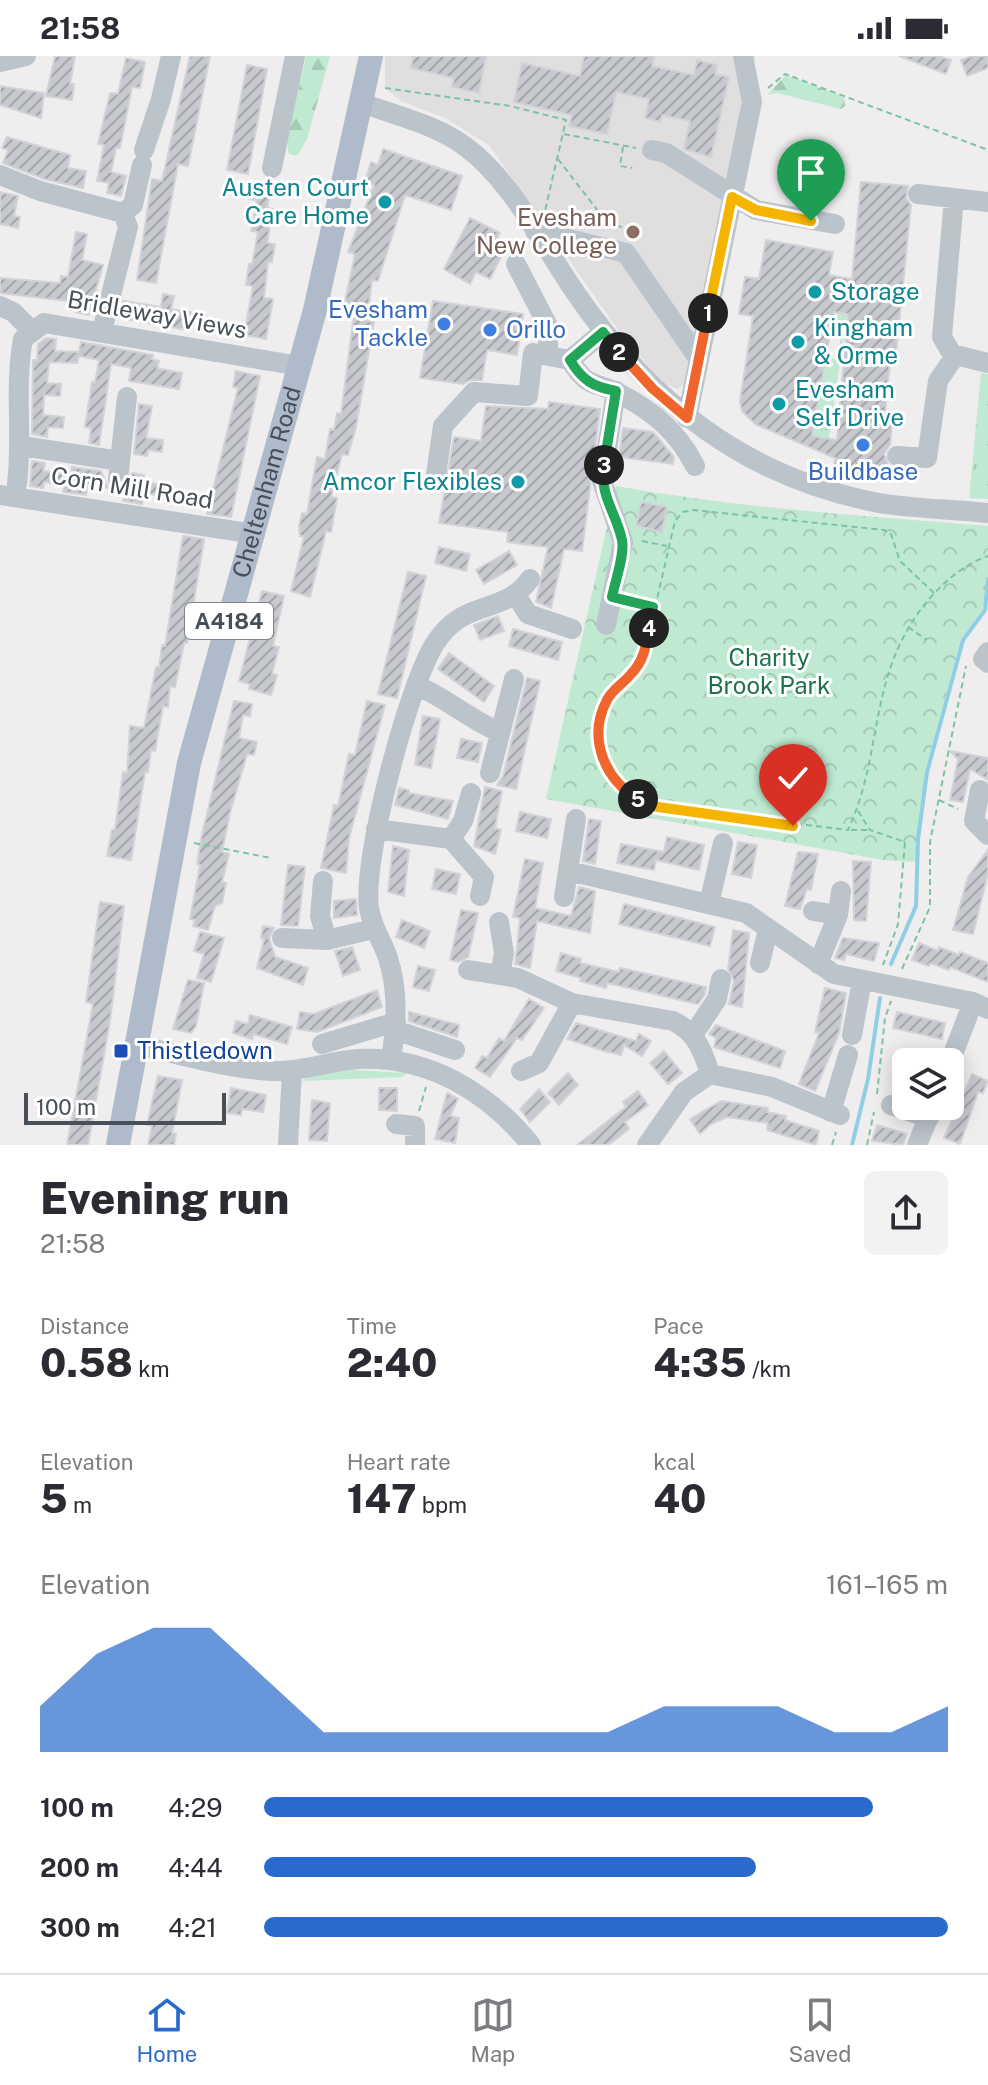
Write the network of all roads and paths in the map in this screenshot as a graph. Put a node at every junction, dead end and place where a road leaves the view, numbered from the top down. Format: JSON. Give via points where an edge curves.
{"nodes":[{"id":1,"x":26,"y":56,"type":"edge"},
{"id":2,"x":171,"y":56,"type":"edge"},
{"id":3,"x":295,"y":56,"type":"edge"},
{"id":4,"x":371,"y":56,"type":"edge"},
{"id":5,"x":743,"y":56,"type":"edge"},
{"id":6,"x":0,"y":62,"type":"edge"},
{"id":7,"x":362,"y":93,"type":"junction"},
{"id":8,"x":752,"y":102,"type":"junction"},
{"id":9,"x":563,"y":134,"type":"junction"},
{"id":10,"x":624,"y":146,"type":"junction"},
{"id":11,"x":645,"y":149,"type":"joint"},
{"id":12,"x":988,"y":150,"type":"edge"},
{"id":13,"x":557,"y":158,"type":"junction"},
{"id":14,"x":272,"y":168,"type":"dead end"},
{"id":15,"x":632,"y":168,"type":"dead end"},
{"id":16,"x":0,"y":175,"type":"edge"},
{"id":17,"x":918,"y":194,"type":"dead end"},
{"id":18,"x":732,"y":197,"type":"junction"},
{"id":19,"x":954,"y":198,"type":"junction"},
{"id":20,"x":988,"y":202,"type":"edge"},
{"id":21,"x":126,"y":220,"type":"junction"},
{"id":22,"x":608,"y":224,"type":"junction"},
{"id":23,"x":835,"y":224,"type":"dead end"},
{"id":24,"x":622,"y":227,"type":"dead end"},
{"id":25,"x":538,"y":231,"type":"junction"},
{"id":26,"x":607,"y":235,"type":"dead end"},
{"id":27,"x":516,"y":264,"type":"dead end"},
{"id":28,"x":0,"y":306,"type":"edge"},
{"id":29,"x":31,"y":330,"type":"junction"},
{"id":30,"x":102,"y":331,"type":"junction"},
{"id":31,"x":603,"y":332,"type":"junction"},
{"id":32,"x":548,"y":354,"type":"junction"},
{"id":33,"x":955,"y":356,"type":"junction"},
{"id":34,"x":698,"y":358,"type":"junction"},
{"id":35,"x":570,"y":360,"type":"junction"},
{"id":36,"x":988,"y":363,"type":"edge"},
{"id":37,"x":300,"y":366,"type":"junction"},
{"id":38,"x":9,"y":379,"type":"edge"},
{"id":39,"x":616,"y":391,"type":"junction"},
{"id":40,"x":127,"y":397,"type":"dead end"},
{"id":41,"x":687,"y":418,"type":"junction"},
{"id":42,"x":22,"y":446,"type":"junction"},
{"id":43,"x":897,"y":456,"type":"dead end"},
{"id":44,"x":695,"y":466,"type":"dead end"},
{"id":45,"x":435,"y":482,"type":"dead end"},
{"id":46,"x":9,"y":490,"type":"edge"},
{"id":47,"x":988,"y":513,"type":"edge"},
{"id":48,"x":255,"y":534,"type":"junction"},
{"id":49,"x":620,"y":536,"type":"junction"},
{"id":50,"x":668,"y":546,"type":"junction"},
{"id":51,"x":988,"y":556,"type":"edge"},
{"id":52,"x":530,"y":579,"type":"dead end"},
{"id":53,"x":934,"y":593,"type":"junction"},
{"id":54,"x":517,"y":597,"type":"junction"},
{"id":55,"x":612,"y":597,"type":"junction"},
{"id":56,"x":653,"y":607,"type":"junction"},
{"id":57,"x":606,"y":625,"type":"dead end"},
{"id":58,"x":907,"y":626,"type":"junction"},
{"id":59,"x":572,"y":629,"type":"dead end"},
{"id":60,"x":927,"y":640,"type":"dead end"},
{"id":61,"x":982,"y":659,"type":"edge"},
{"id":62,"x":514,"y":679,"type":"dead end"},
{"id":63,"x":416,"y":685,"type":"junction"},
{"id":64,"x":499,"y":732,"type":"junction"},
{"id":65,"x":490,"y":773,"type":"dead end"},
{"id":66,"x":980,"y":790,"type":"dead end"},
{"id":67,"x":471,"y":793,"type":"dead end"},
{"id":68,"x":938,"y":800,"type":"junction"},
{"id":69,"x":858,"y":810,"type":"junction"},
{"id":70,"x":576,"y":819,"type":"dead end"},
{"id":71,"x":981,"y":828,"type":"edge"},
{"id":72,"x":376,"y":829,"type":"junction"},
{"id":73,"x":848,"y":830,"type":"junction"},
{"id":74,"x":870,"y":830,"type":"junction"},
{"id":75,"x":451,"y":839,"type":"junction"},
{"id":76,"x":173,"y":840,"type":"junction"},
{"id":77,"x":723,"y":843,"type":"dead end"},
{"id":78,"x":271,"y":858,"type":"dead end"},
{"id":79,"x":569,"y":871,"type":"junction"},
{"id":80,"x":323,"y":881,"type":"dead end"},
{"id":81,"x":841,"y":891,"type":"dead end"},
{"id":82,"x":480,"y":896,"type":"dead end"},
{"id":83,"x":564,"y":897,"type":"dead end"},
{"id":84,"x":709,"y":904,"type":"junction"},
{"id":85,"x":813,"y":911,"type":"dead end"},
{"id":86,"x":838,"y":915,"type":"junction"},
{"id":87,"x":499,"y":922,"type":"dead end"},
{"id":88,"x":373,"y":929,"type":"junction"},
{"id":89,"x":768,"y":929,"type":"junction"},
{"id":90,"x":282,"y":938,"type":"dead end"},
{"id":91,"x":327,"y":940,"type":"junction"},
{"id":92,"x":760,"y":963,"type":"dead end"},
{"id":93,"x":818,"y":964,"type":"junction"},
{"id":94,"x":468,"y":970,"type":"dead end"},
{"id":95,"x":500,"y":974,"type":"junction"},
{"id":96,"x":721,"y":979,"type":"dead end"},
{"id":97,"x":878,"y":983,"type":"junction"},
{"id":98,"x":572,"y":1003,"type":"junction"},
{"id":99,"x":980,"y":1006,"type":"edge"},
{"id":100,"x":395,"y":1026,"type":"junction"},
{"id":101,"x":693,"y":1035,"type":"junction"},
{"id":102,"x":322,"y":1044,"type":"dead end"},
{"id":103,"x":136,"y":1045,"type":"junction"},
{"id":104,"x":958,"y":1048,"type":"edge"},
{"id":105,"x":455,"y":1050,"type":"dead end"},
{"id":106,"x":391,"y":1060,"type":"junction"},
{"id":107,"x":292,"y":1071,"type":"junction"},
{"id":108,"x":432,"y":1071,"type":"junction"},
{"id":109,"x":521,"y":1071,"type":"dead end"},
{"id":110,"x":710,"y":1074,"type":"junction"},
{"id":111,"x":928,"y":1120,"type":"edge"},
{"id":112,"x":408,"y":1132,"type":"edge"},
{"id":113,"x":118,"y":1145,"type":"edge"},
{"id":114,"x":288,"y":1145,"type":"edge"},
{"id":115,"x":531,"y":1145,"type":"edge"},
{"id":116,"x":647,"y":1145,"type":"edge"},
{"id":117,"x":867,"y":1145,"type":"edge"},
{"id":118,"x":917,"y":1145,"type":"edge"}],
"edges":[{"from":1,"to":6,"type":"street"},
{"from":2,"to":21,"type":"street"},
{"from":3,"to":14,"type":"street"},
{"from":4,"to":7,"type":"main road","name":"Cheltenham Road","number":"A4184"},
{"from":5,"to":8,"type":"street"},
{"from":7,"to":9,"type":"path","via":[[510,106],[566,120]]},
{"from":7,"to":25,"type":"street","via":[[464,145],[499,178]]},
{"from":7,"to":37,"type":"main road","name":"Cheltenham Road","number":"A4184"},
{"from":8,"to":12,"type":"path","via":[[785,74]]},
{"from":8,"to":18,"type":"street"},
{"from":9,"to":10,"type":"path"},
{"from":9,"to":13,"type":"path"},
{"from":10,"to":11,"type":"path"},
{"from":10,"to":15,"type":"path","via":[[620,166]]},
{"from":11,"to":18,"type":"street","via":[[675,159]]},
{"from":13,"to":22,"type":"path"},
{"from":13,"to":25,"type":"path"},
{"from":16,"to":21,"type":"street"},
{"from":17,"to":19,"type":"street"},
{"from":18,"to":23,"type":"street","via":[[756,210]]},
{"from":18,"to":34,"type":"street"},
{"from":19,"to":20,"type":"street"},
{"from":19,"to":33,"type":"street","via":[[942,337]]},
{"from":21,"to":30,"type":"street"},
{"from":22,"to":24,"type":"path"},
{"from":22,"to":26,"type":"path"},
{"from":25,"to":31,"type":"street"},
{"from":25,"to":34,"type":"street","via":[[626,253]]},
{"from":27,"to":32,"type":"street","via":[[548,326]]},
{"from":28,"to":29,"type":"street"},
{"from":29,"to":30,"type":"street","name":"Bridleway Views","via":[[44,323]]},
{"from":29,"to":38,"type":"street"},
{"from":30,"to":37,"type":"street","name":"Bridleway Views"},
{"from":31,"to":35,"type":"street"},
{"from":31,"to":41,"type":"street","via":[[653,389]]},
{"from":32,"to":35,"type":"street"},
{"from":32,"to":45,"type":"street","via":[[533,353],[528,396],[474,392],[443,426]]},
{"from":33,"to":36,"type":"street"},
{"from":33,"to":43,"type":"street","via":[[938,381],[927,458]]},
{"from":34,"to":41,"type":"street"},
{"from":35,"to":39,"type":"street","via":[[596,387]]},
{"from":37,"to":48,"type":"main road","name":"Cheltenham Road","number":"A4184"},
{"from":38,"to":42,"type":"street"},
{"from":39,"to":44,"type":"street","via":[[682,439]]},
{"from":39,"to":49,"type":"street","via":[[602,481]]},
{"from":40,"to":42,"type":"street","via":[[119,471]]},
{"from":41,"to":47,"type":"street","via":[[781,473],[837,492],[881,503]]},
{"from":42,"to":46,"type":"street"},
{"from":46,"to":48,"type":"street","name":"Corn Mill Road"},
{"from":48,"to":76,"type":"main road","name":"Cheltenham Road","number":"A4184","via":[[189,763]]},
{"from":49,"to":50,"type":"path"},
{"from":49,"to":55,"type":"street"},
{"from":50,"to":53,"type":"path","via":[[675,521],[693,510],[884,530],[891,534],[900,561]]},
{"from":50,"to":56,"type":"path"},
{"from":51,"to":53,"type":"path","via":[[968,563]]},
{"from":52,"to":54,"type":"street"},
{"from":53,"to":58,"type":"path"},
{"from":54,"to":59,"type":"street","via":[[528,614]]},
{"from":54,"to":63,"type":"street","via":[[463,613],[433,646]]},
{"from":55,"to":56,"type":"path"},
{"from":55,"to":57,"type":"street"},
{"from":56,"to":73,"type":"path","via":[[644,655],[606,700],[600,717],[599,747],[614,780],[651,806]]},
{"from":58,"to":60,"type":"path"},
{"from":58,"to":69,"type":"path","via":[[882,691]]},
{"from":61,"to":68,"type":"path","via":[[964,669]]},
{"from":62,"to":64,"type":"street"},
{"from":63,"to":64,"type":"street"},
{"from":63,"to":72,"type":"street"},
{"from":64,"to":65,"type":"street"},
{"from":66,"to":71,"type":"street"},
{"from":67,"to":75,"type":"street"},
{"from":68,"to":71,"type":"path","via":[[950,803]]},
{"from":68,"to":97,"type":"path","via":[[929,853],[930,907]]},
{"from":69,"to":73,"type":"path"},
{"from":69,"to":74,"type":"path"},
{"from":70,"to":79,"type":"street"},
{"from":72,"to":75,"type":"street"},
{"from":72,"to":88,"type":"street","via":[[368,876]]},
{"from":73,"to":74,"type":"path"},
{"from":74,"to":97,"type":"path","via":[[905,842],[898,924]]},
{"from":75,"to":82,"type":"street","via":[[484,877]]},
{"from":76,"to":78,"type":"path"},
{"from":76,"to":103,"type":"main road","name":"Cheltenham Road","number":"A4184"},
{"from":77,"to":84,"type":"street"},
{"from":79,"to":83,"type":"street"},
{"from":79,"to":84,"type":"street"},
{"from":80,"to":91,"type":"street","via":[[320,916]]},
{"from":81,"to":86,"type":"street"},
{"from":84,"to":89,"type":"street","via":[[746,913]]},
{"from":85,"to":86,"type":"street"},
{"from":86,"to":93,"type":"street"},
{"from":87,"to":95,"type":"street","via":[[504,953]]},
{"from":88,"to":91,"type":"street"},
{"from":88,"to":100,"type":"street","via":[[391,970]]},
{"from":89,"to":92,"type":"street"},
{"from":89,"to":93,"type":"street"},
{"from":90,"to":91,"type":"street"},
{"from":93,"to":97,"type":"street","via":[[834,974]]},
{"from":94,"to":95,"type":"street"},
{"from":95,"to":98,"type":"street"},
{"from":96,"to":101,"type":"street","via":[[717,999]]},
{"from":97,"to":99,"type":"street"},
{"from":97,"to":110,"type":"street","via":[[850,1045],[836,1113],[751,1081]]},
{"from":97,"to":117,"type":"path","via":[[885,1018]]},
{"from":98,"to":101,"type":"street","via":[[673,1021]]},
{"from":98,"to":109,"type":"street","via":[[539,1063]]},
{"from":99,"to":104,"type":"street"},
{"from":100,"to":102,"type":"street"},
{"from":100,"to":105,"type":"street"},
{"from":100,"to":106,"type":"street"},
{"from":101,"to":110,"type":"street"},
{"from":103,"to":107,"type":"street"},
{"from":103,"to":113,"type":"main road","name":"Cheltenham Road","number":"A4184"},
{"from":106,"to":107,"type":"street","via":[[358,1059]]},
{"from":106,"to":108,"type":"street"},
{"from":107,"to":114,"type":"street"},
{"from":108,"to":112,"type":"path"},
{"from":108,"to":115,"type":"street","via":[[475,1090],[507,1115]]},
{"from":110,"to":116,"type":"street","via":[[684,1092]]},
{"from":111,"to":118,"type":"street"}]}
